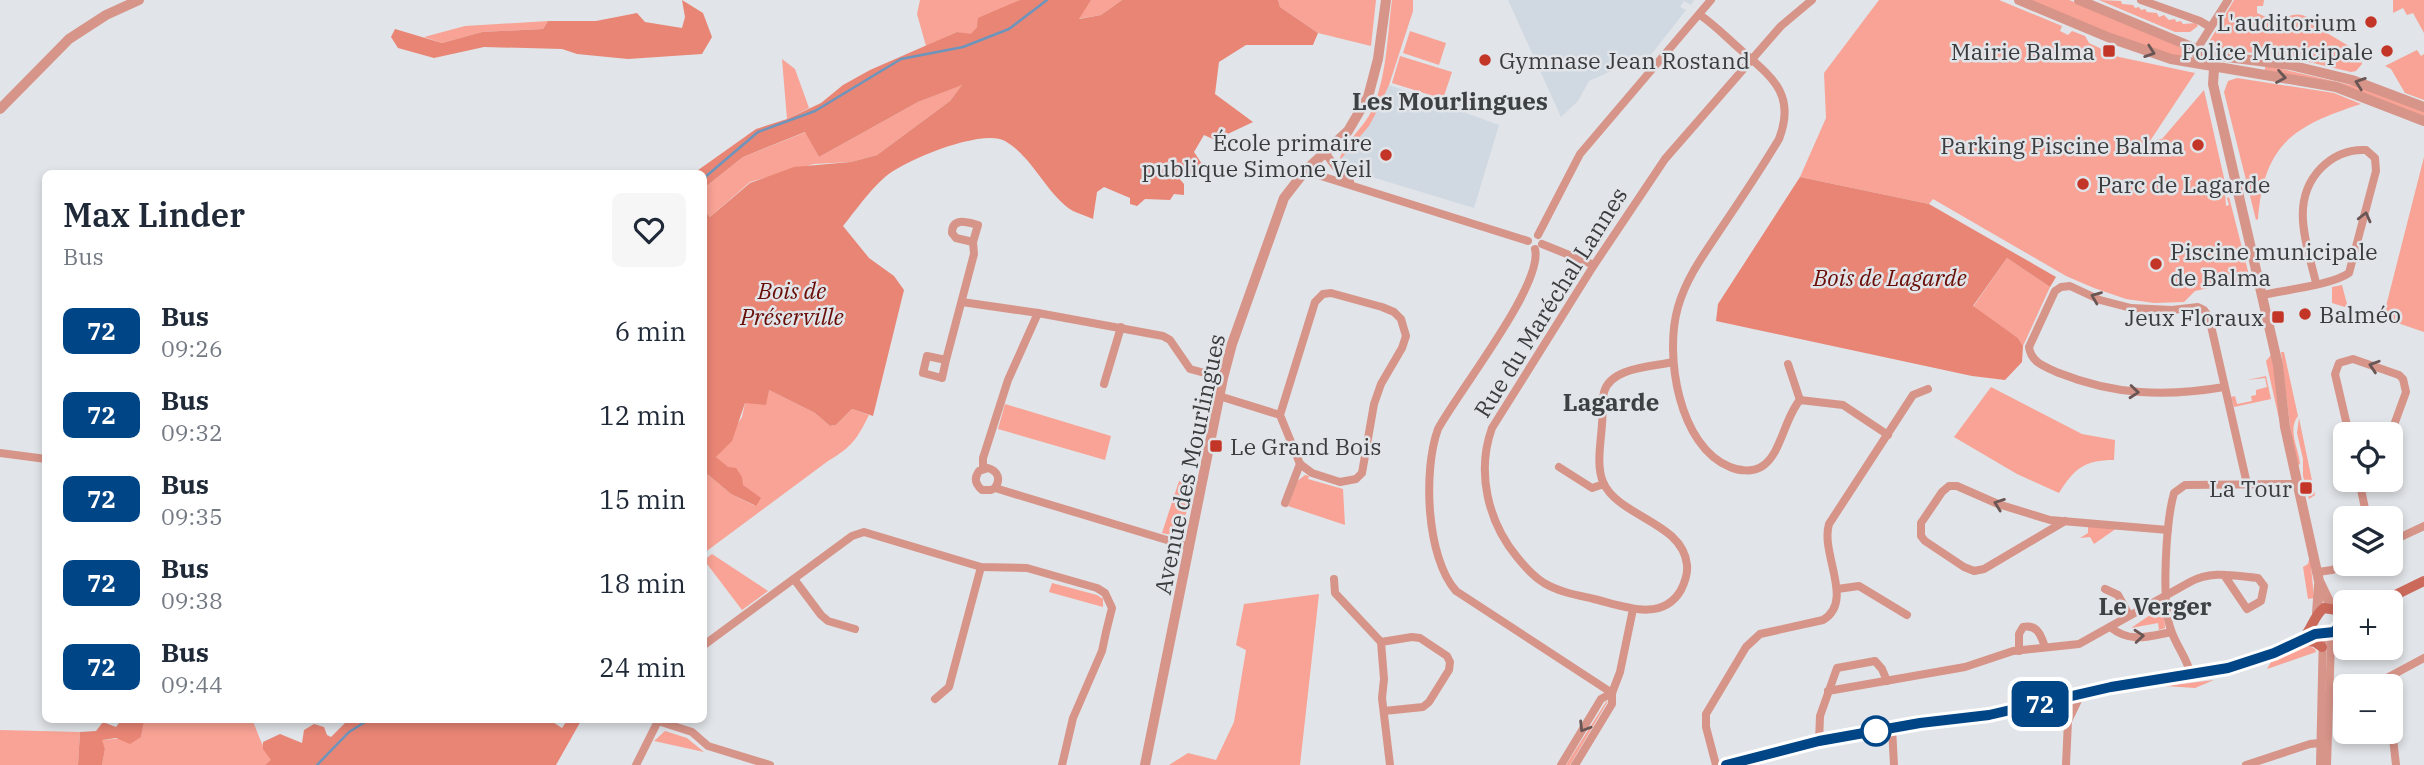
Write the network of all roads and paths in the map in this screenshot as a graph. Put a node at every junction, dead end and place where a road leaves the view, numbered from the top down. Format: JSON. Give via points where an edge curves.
{"nodes":[{"id":1,"x":139,"y":0,"type":"edge"},
{"id":2,"x":1386,"y":0,"type":"edge"},
{"id":3,"x":1710,"y":0,"type":"edge"},
{"id":4,"x":1812,"y":0,"type":"edge"},
{"id":5,"x":2019,"y":0,"type":"edge"},
{"id":6,"x":2079,"y":0,"type":"edge"},
{"id":7,"x":2141,"y":0,"type":"edge"},
{"id":8,"x":2228,"y":0,"type":"edge"},
{"id":9,"x":1700,"y":15,"type":"junction"},
{"id":10,"x":2210,"y":27,"type":"junction"},
{"id":11,"x":2197,"y":49,"type":"junction"},
{"id":12,"x":1752,"y":60,"type":"junction"},
{"id":13,"x":2215,"y":61,"type":"junction"},
{"id":14,"x":2201,"y":64,"type":"junction"},
{"id":15,"x":2424,"y":107,"type":"edge"},
{"id":16,"x":0,"y":109,"type":"edge"},
{"id":17,"x":2424,"y":121,"type":"edge"},
{"id":18,"x":1326,"y":154,"type":"junction"},
{"id":19,"x":1305,"y":171,"type":"junction"},
{"id":20,"x":1355,"y":186,"type":"junction"},
{"id":21,"x":1538,"y":235,"type":"junction"},
{"id":22,"x":1528,"y":241,"type":"junction"},
{"id":23,"x":973,"y":242,"type":"dead end"},
{"id":24,"x":1539,"y":247,"type":"junction"},
{"id":25,"x":1594,"y":265,"type":"junction"},
{"id":26,"x":2316,"y":283,"type":"junction"},
{"id":27,"x":2263,"y":295,"type":"junction"},
{"id":28,"x":961,"y":302,"type":"junction"},
{"id":29,"x":1038,"y":313,"type":"junction"},
{"id":30,"x":1121,"y":327,"type":"junction"},
{"id":31,"x":946,"y":360,"type":"dead end"},
{"id":32,"x":1673,"y":362,"type":"junction"},
{"id":33,"x":1788,"y":364,"type":"dead end"},
{"id":34,"x":1223,"y":378,"type":"junction"},
{"id":35,"x":1104,"y":383,"type":"dead end"},
{"id":36,"x":2224,"y":387,"type":"junction"},
{"id":37,"x":1928,"y":389,"type":"dead end"},
{"id":38,"x":1219,"y":396,"type":"junction"},
{"id":39,"x":1800,"y":400,"type":"junction"},
{"id":40,"x":1280,"y":415,"type":"junction"},
{"id":41,"x":2345,"y":422,"type":"edge"},
{"id":42,"x":2395,"y":422,"type":"edge"},
{"id":43,"x":1888,"y":435,"type":"junction"},
{"id":44,"x":0,"y":453,"type":"edge"},
{"id":45,"x":42,"y":458,"type":"edge"},
{"id":46,"x":2240,"y":461,"type":"junction"},
{"id":47,"x":1300,"y":464,"type":"junction"},
{"id":48,"x":1559,"y":467,"type":"dead end"},
{"id":49,"x":983,"y":468,"type":"junction"},
{"id":50,"x":1604,"y":484,"type":"junction"},
{"id":51,"x":2234,"y":484,"type":"junction"},
{"id":52,"x":2247,"y":484,"type":"junction"},
{"id":53,"x":2298,"y":484,"type":"junction"},
{"id":54,"x":995,"y":488,"type":"junction"},
{"id":55,"x":1285,"y":503,"type":"dead end"},
{"id":56,"x":2065,"y":521,"type":"junction"},
{"id":57,"x":2424,"y":526,"type":"edge"},
{"id":58,"x":2168,"y":530,"type":"junction"},
{"id":59,"x":2403,"y":536,"type":"edge"},
{"id":60,"x":1190,"y":547,"type":"junction"},
{"id":61,"x":981,"y":567,"type":"junction"},
{"id":62,"x":2333,"y":570,"type":"edge"},
{"id":63,"x":2224,"y":575,"type":"junction"},
{"id":64,"x":2318,"y":576,"type":"junction"},
{"id":65,"x":794,"y":579,"type":"junction"},
{"id":66,"x":1334,"y":579,"type":"dead end"},
{"id":67,"x":2167,"y":581,"type":"junction"},
{"id":68,"x":2424,"y":581,"type":"edge"},
{"id":69,"x":2190,"y":582,"type":"junction"},
{"id":70,"x":1837,"y":589,"type":"junction"},
{"id":71,"x":2105,"y":589,"type":"dead end"},
{"id":72,"x":2403,"y":591,"type":"edge"},
{"id":73,"x":2166,"y":595,"type":"junction"},
{"id":74,"x":2333,"y":603,"type":"edge"},
{"id":75,"x":1633,"y":609,"type":"junction"},
{"id":76,"x":2333,"y":609,"type":"edge"},
{"id":77,"x":1907,"y":615,"type":"dead end"},
{"id":78,"x":2129,"y":615,"type":"junction"},
{"id":79,"x":2316,"y":617,"type":"junction"},
{"id":80,"x":2110,"y":627,"type":"junction"},
{"id":81,"x":2333,"y":628,"type":"edge"},
{"id":82,"x":855,"y":629,"type":"dead end"},
{"id":83,"x":2171,"y":632,"type":"junction"},
{"id":84,"x":2302,"y":641,"type":"junction"},
{"id":85,"x":1381,"y":642,"type":"junction"},
{"id":86,"x":707,"y":643,"type":"edge"},
{"id":87,"x":2322,"y":647,"type":"junction"},
{"id":88,"x":2045,"y":648,"type":"junction"},
{"id":89,"x":2019,"y":650,"type":"junction"},
{"id":90,"x":2424,"y":658,"type":"edge"},
{"id":91,"x":2400,"y":674,"type":"edge"},
{"id":92,"x":2191,"y":676,"type":"junction"},
{"id":93,"x":1887,"y":681,"type":"junction"},
{"id":94,"x":1828,"y":691,"type":"junction"},
{"id":95,"x":1612,"y":693,"type":"junction"},
{"id":96,"x":2081,"y":694,"type":"junction"},
{"id":97,"x":2329,"y":694,"type":"junction"},
{"id":98,"x":2333,"y":697,"type":"edge"},
{"id":99,"x":935,"y":699,"type":"dead end"},
{"id":100,"x":2064,"y":699,"type":"junction"},
{"id":101,"x":1384,"y":711,"type":"junction"},
{"id":102,"x":2068,"y":721,"type":"junction"},
{"id":103,"x":657,"y":723,"type":"edge"},
{"id":104,"x":666,"y":723,"type":"edge"},
{"id":105,"x":1892,"y":728,"type":"junction"},
{"id":106,"x":1819,"y":741,"type":"junction"},
{"id":107,"x":2320,"y":744,"type":"junction"},
{"id":108,"x":2394,"y":744,"type":"edge"},
{"id":109,"x":636,"y":765,"type":"edge"},
{"id":110,"x":770,"y":765,"type":"edge"},
{"id":111,"x":1062,"y":765,"type":"edge"},
{"id":112,"x":1145,"y":765,"type":"edge"},
{"id":113,"x":1390,"y":765,"type":"edge"},
{"id":114,"x":1561,"y":765,"type":"edge"},
{"id":115,"x":1575,"y":765,"type":"edge"},
{"id":116,"x":1716,"y":765,"type":"edge"},
{"id":117,"x":1726,"y":765,"type":"edge"},
{"id":118,"x":1894,"y":765,"type":"edge"},
{"id":119,"x":2066,"y":765,"type":"edge"},
{"id":120,"x":2246,"y":765,"type":"edge"},
{"id":121,"x":2320,"y":765,"type":"edge"},
{"id":122,"x":2327,"y":765,"type":"edge"},
{"id":123,"x":2396,"y":765,"type":"edge"}],
"edges":[{"from":1,"to":16,"type":"street","via":[[69,40]]},
{"from":2,"to":18,"type":"street","name":"Avenue des Mourlingues","via":[[1371,88],[1355,122]]},
{"from":3,"to":9,"type":"street"},
{"from":4,"to":12,"type":"street","name":"Rue du Maréchal Lannes","via":[[1780,26]]},
{"from":5,"to":14,"type":"street","one_way":true,"via":[[2110,38]]},
{"from":6,"to":11,"type":"street"},
{"from":7,"to":10,"type":"street"},
{"from":8,"to":10,"type":"street"},
{"from":9,"to":12,"type":"street"},
{"from":9,"to":21,"type":"street","via":[[1580,154]]},
{"from":10,"to":11,"type":"street"},
{"from":11,"to":13,"type":"street"},
{"from":11,"to":14,"type":"street"},
{"from":12,"to":25,"type":"street","name":"Rue du Maréchal Lannes","via":[[1665,159]]},
{"from":12,"to":32,"type":"street","via":[[1773,78],[1783,97],[1783,128],[1685,285],[1676,317]]},
{"from":13,"to":14,"type":"street"},
{"from":15,"to":13,"type":"street","one_way":true,"via":[[2352,80],[2290,65]]},
{"from":13,"to":17,"type":"street","one_way":true,"via":[[2336,87]]},
{"from":13,"to":27,"type":"street","via":[[2213,84]]},
{"from":18,"to":19,"type":"street","name":"Avenue des Mourlingues"},
{"from":18,"to":20,"type":"street"},
{"from":19,"to":20,"type":"street"},
{"from":19,"to":34,"type":"street","name":"Avenue des Mourlingues","via":[[1279,209]]},
{"from":20,"to":22,"type":"street"},
{"from":21,"to":22,"type":"street"},
{"from":21,"to":24,"type":"street","via":[[1542,240]]},
{"from":22,"to":24,"type":"street","via":[[1531,247]]},
{"from":23,"to":28,"type":"street"},
{"from":24,"to":25,"type":"street"},
{"from":24,"to":95,"type":"street","via":[[1533,271],[1501,334],[1432,444],[1432,528],[1456,591]]},
{"from":25,"to":75,"type":"street","name":"Rue du Maréchal Lannes","via":[[1492,428],[1484,474],[1496,522],[1513,553],[1532,574],[1554,588]]},
{"from":26,"to":26,"type":"street","one_way":true,"via":[[2343,277],[2352,268],[2376,171],[2375,158],[2366,150],[2346,152],[2325,164],[2304,195],[2302,224]]},
{"from":26,"to":27,"type":"street"},
{"from":27,"to":53,"type":"street"},
{"from":28,"to":29,"type":"street"},
{"from":28,"to":31,"type":"street"},
{"from":29,"to":30,"type":"street"},
{"from":29,"to":49,"type":"street","via":[[1002,395]]},
{"from":30,"to":34,"type":"street","via":[[1163,336],[1190,369]]},
{"from":30,"to":35,"type":"street"},
{"from":32,"to":39,"type":"street","via":[[1693,435],[1706,452],[1736,470],[1761,467],[1773,456]]},
{"from":32,"to":50,"type":"street","via":[[1625,372],[1608,385],[1600,463]]},
{"from":33,"to":39,"type":"street"},
{"from":34,"to":38,"type":"street","name":"Avenue des Mourlingues"},
{"from":36,"to":36,"type":"street","one_way":true,"via":[[2209,317],[2198,307],[2131,308],[2070,285],[2061,287],[2029,347],[2034,360],[2044,367],[2103,388],[2170,394]]},
{"from":36,"to":46,"type":"street"},
{"from":37,"to":43,"type":"street","via":[[1913,396]]},
{"from":38,"to":40,"type":"street"},
{"from":38,"to":60,"type":"street","name":"Avenue des Mourlingues"},
{"from":39,"to":43,"type":"street","via":[[1843,405]]},
{"from":40,"to":47,"type":"street"},
{"from":40,"to":47,"type":"street","via":[[1315,302],[1323,294],[1372,304],[1401,319],[1406,336],[1374,404],[1362,472],[1356,479],[1340,482]]},
{"from":42,"to":41,"type":"street","one_way":true,"via":[[2406,384],[2399,375],[2353,359],[2339,363],[2335,374]]},
{"from":43,"to":70,"type":"street","via":[[1829,524],[1826,540]]},
{"from":44,"to":45,"type":"street"},
{"from":46,"to":51,"type":"street"},
{"from":46,"to":52,"type":"street"},
{"from":47,"to":55,"type":"street"},
{"from":48,"to":50,"type":"street","name":"Rue du Maréchal Lannes","via":[[1592,488]]},
{"from":49,"to":54,"type":"street","via":[[997,473]]},
{"from":49,"to":54,"type":"street","via":[[976,483],[987,491]]},
{"from":50,"to":75,"type":"street","name":"Rue du Maréchal Lannes","via":[[1675,539],[1687,560],[1686,580],[1670,603],[1647,611]]},
{"from":51,"to":52,"type":"street"},
{"from":51,"to":58,"type":"street","via":[[2178,489]]},
{"from":52,"to":53,"type":"street"},
{"from":53,"to":64,"type":"street"},
{"from":54,"to":60,"type":"street"},
{"from":56,"to":56,"type":"street","one_way":true,"via":[[2012,509],[1953,486],[1942,492],[1920,532],[1924,541],[1974,571]]},
{"from":56,"to":58,"type":"street"},
{"from":57,"to":59,"type":"street"},
{"from":58,"to":67,"type":"street"},
{"from":60,"to":112,"type":"street","name":"Avenue des Mourlingues"},
{"from":61,"to":65,"type":"street","via":[[864,532]]},
{"from":61,"to":99,"type":"street","via":[[949,687]]},
{"from":61,"to":111,"type":"street","via":[[1037,570],[1097,588],[1108,596],[1112,608],[1102,650],[1078,703]]},
{"from":62,"to":64,"type":"street"},
{"from":63,"to":63,"type":"street","via":[[2258,578],[2264,586],[2261,601],[2247,609]]},
{"from":63,"to":69,"type":"street","via":[[2209,574]]},
{"from":64,"to":74,"type":"street"},
{"from":64,"to":79,"type":"street"},
{"from":65,"to":82,"type":"street","via":[[828,621]]},
{"from":65,"to":86,"type":"street"},
{"from":66,"to":85,"type":"street","via":[[1335,593]]},
{"from":67,"to":69,"type":"street"},
{"from":67,"to":73,"type":"street"},
{"from":68,"to":72,"type":"main road"},
{"from":69,"to":73,"type":"street"},
{"from":70,"to":77,"type":"street","via":[[1859,586]]},
{"from":70,"to":116,"type":"street","via":[[1838,601],[1830,616],[1760,634],[1746,647],[1706,714]]},
{"from":71,"to":78,"type":"street","via":[[2118,596]]},
{"from":73,"to":78,"type":"street"},
{"from":73,"to":83,"type":"street"},
{"from":75,"to":95,"type":"street"},
{"from":76,"to":79,"type":"main road","via":[[2324,608]]},
{"from":78,"to":80,"type":"street"},
{"from":79,"to":81,"type":"main road"},
{"from":79,"to":84,"type":"main road"},
{"from":80,"to":83,"type":"street","one_way":true,"via":[[2130,638]]},
{"from":80,"to":88,"type":"street","via":[[2079,644]]},
{"from":81,"to":84,"type":"main road"},
{"from":81,"to":87,"type":"street"},
{"from":81,"to":97,"type":"street"},
{"from":83,"to":92,"type":"street"},
{"from":84,"to":87,"type":"main road"},
{"from":84,"to":92,"type":"main road","via":[[2248,663]]},
{"from":85,"to":101,"type":"street"},
{"from":85,"to":101,"type":"street","via":[[1420,638],[1450,662],[1423,707]]},
{"from":87,"to":107,"type":"street"},
{"from":88,"to":89,"type":"street"},
{"from":88,"to":89,"type":"street","via":[[2035,627],[2029,626],[2019,634]]},
{"from":89,"to":93,"type":"street","via":[[1965,667]]},
{"from":90,"to":91,"type":"street"},
{"from":92,"to":96,"type":"main road"},
{"from":93,"to":94,"type":"street"},
{"from":93,"to":94,"type":"street","via":[[1875,661],[1854,664],[1837,668]]},
{"from":94,"to":106,"type":"street","via":[[1818,724]]},
{"from":95,"to":114,"type":"street","one_way":true,"via":[[1601,699]]},
{"from":95,"to":115,"type":"street","via":[[1612,704]]},
{"from":96,"to":100,"type":"main road"},
{"from":96,"to":102,"type":"street"},
{"from":97,"to":98,"type":"street"},
{"from":97,"to":122,"type":"street"},
{"from":100,"to":102,"type":"street"},
{"from":100,"to":105,"type":"main road"},
{"from":101,"to":113,"type":"street"},
{"from":102,"to":119,"type":"street"},
{"from":103,"to":109,"type":"street"},
{"from":104,"to":110,"type":"street","via":[[692,732],[708,747]]},
{"from":105,"to":106,"type":"main road"},
{"from":105,"to":118,"type":"street"},
{"from":106,"to":117,"type":"main road"},
{"from":107,"to":120,"type":"street"},
{"from":107,"to":121,"type":"street"},
{"from":108,"to":123,"type":"street"}]}
